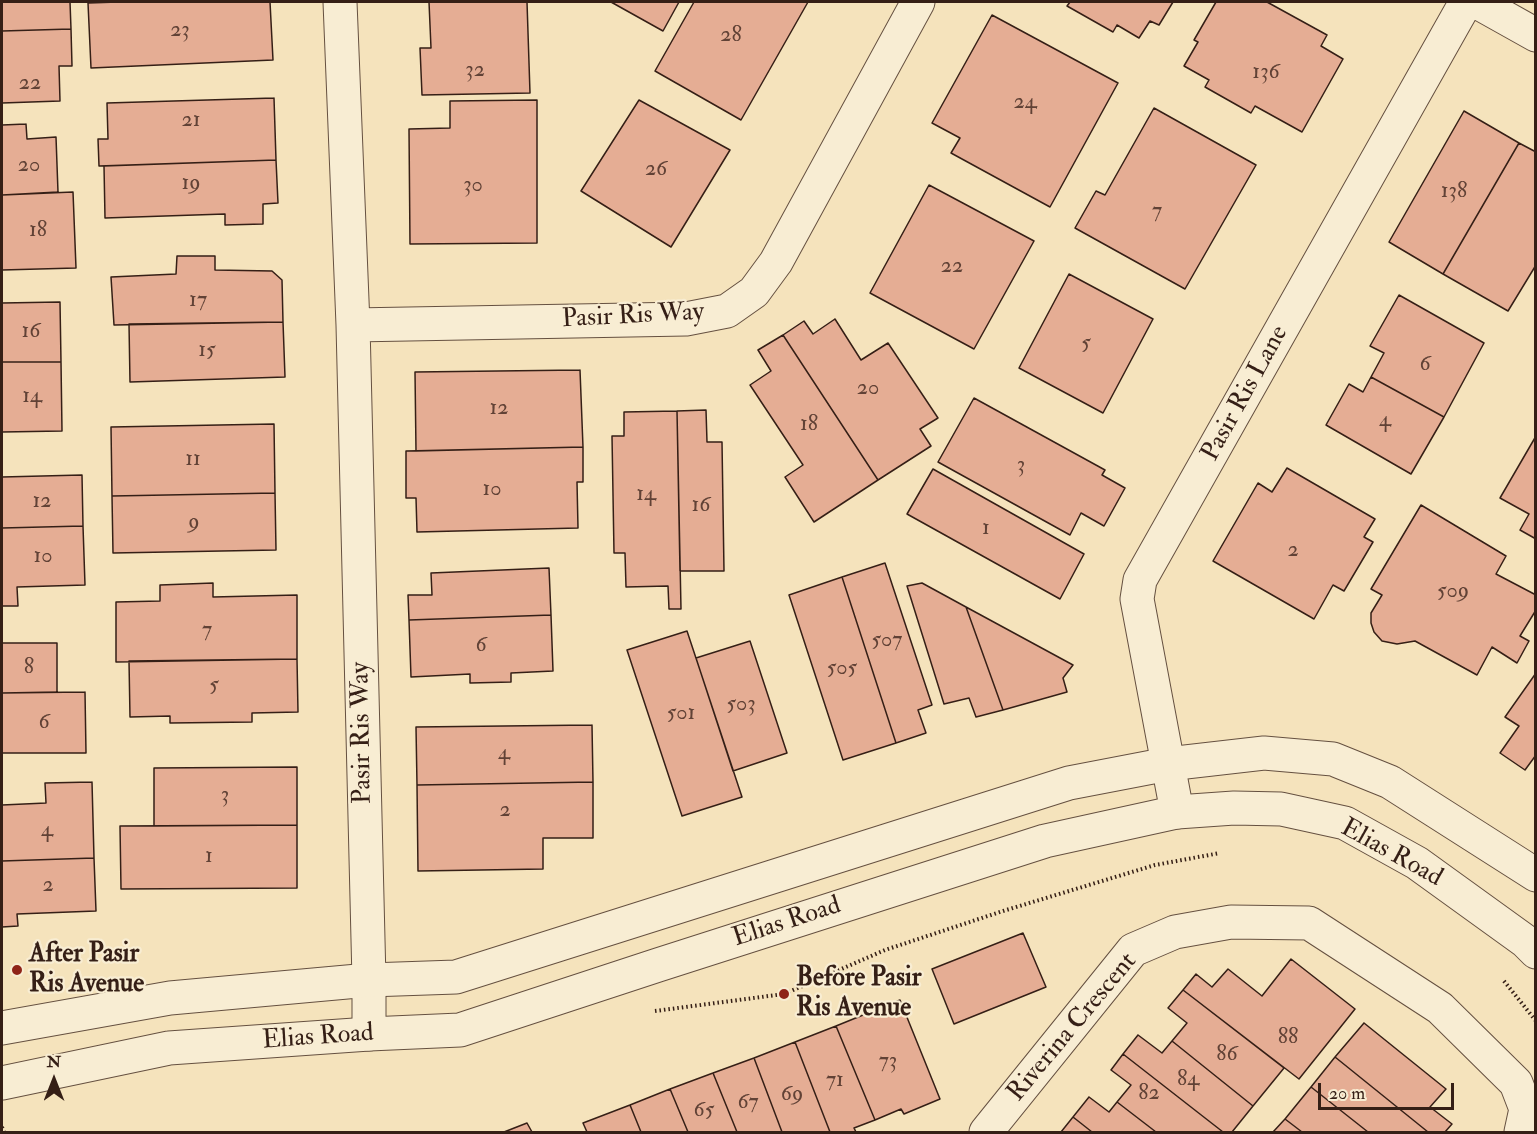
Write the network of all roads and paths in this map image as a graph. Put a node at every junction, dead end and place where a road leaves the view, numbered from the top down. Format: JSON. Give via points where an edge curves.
{"nodes":[{"id":1,"x":340,"y":2,"type":"edge"},
{"id":2,"x":918,"y":2,"type":"edge"},
{"id":3,"x":1466,"y":2,"type":"edge"},
{"id":4,"x":1477,"y":2,"type":"edge"},
{"id":5,"x":1536,"y":35,"type":"edge"},
{"id":6,"x":353,"y":325,"type":"junction"},
{"id":7,"x":1168,"y":764,"type":"junction"},
{"id":8,"x":1177,"y":812,"type":"junction"},
{"id":9,"x":1228,"y":851,"type":"dead end"},
{"id":10,"x":1536,"y":875,"type":"edge"},
{"id":11,"x":1536,"y":952,"type":"edge"},
{"id":12,"x":1499,"y":975,"type":"dead end"},
{"id":13,"x":369,"y":981,"type":"junction"},
{"id":14,"x":655,"y":1011,"type":"dead end"},
{"id":15,"x":1536,"y":1021,"type":"edge"},
{"id":16,"x":2,"y":1028,"type":"edge"},
{"id":17,"x":369,"y":1034,"type":"junction"},
{"id":18,"x":2,"y":1083,"type":"edge"},
{"id":19,"x":1523,"y":1121,"type":"edge"},
{"id":20,"x":2,"y":1127,"type":"edge"},
{"id":21,"x":4,"y":1132,"type":"edge"},
{"id":22,"x":986,"y":1132,"type":"edge"}],
"edges":[{"from":1,"to":6,"type":"street","name":"Pasir Ris Way"},
{"from":2,"to":6,"type":"street","name":"Pasir Ris Way","via":[[776,262],[754,292],[726,311],[686,319]]},
{"from":3,"to":7,"type":"street","name":"Pasir Ris Lane","via":[[1140,580],[1137,599]]},
{"from":4,"to":5,"type":"street"},
{"from":6,"to":13,"type":"street","name":"Pasir Ris Way"},
{"from":7,"to":8,"type":"street","name":"Pasir Ris Lane"},
{"from":7,"to":10,"type":"street","name":"Elias Road","via":[[1264,753],[1334,759],[1389,782]]},
{"from":7,"to":13,"type":"street","name":"Elias Road","via":[[1069,783],[456,977]]},
{"from":8,"to":11,"type":"street","name":"Elias Road","via":[[1281,809],[1345,823],[1417,863]]},
{"from":8,"to":17,"type":"street","name":"Elias Road","via":[[1045,841],[460,1030]]},
{"from":9,"to":14,"type":"path","via":[[1155,865],[1003,911],[885,950],[784,994]]},
{"from":12,"to":15,"type":"path"},
{"from":13,"to":16,"type":"street","name":"Elias Road","via":[[170,998]]},
{"from":13,"to":17,"type":"street","name":"Pasir Ris Way"},
{"from":17,"to":18,"type":"street","name":"Elias Road","via":[[170,1048]]},
{"from":19,"to":22,"type":"street","name":"Riverina Crescent","via":[[1516,1083],[1440,1008],[1308,922],[1231,922],[1175,932],[1133,950]]},
{"from":20,"to":21,"type":"path"}]}
